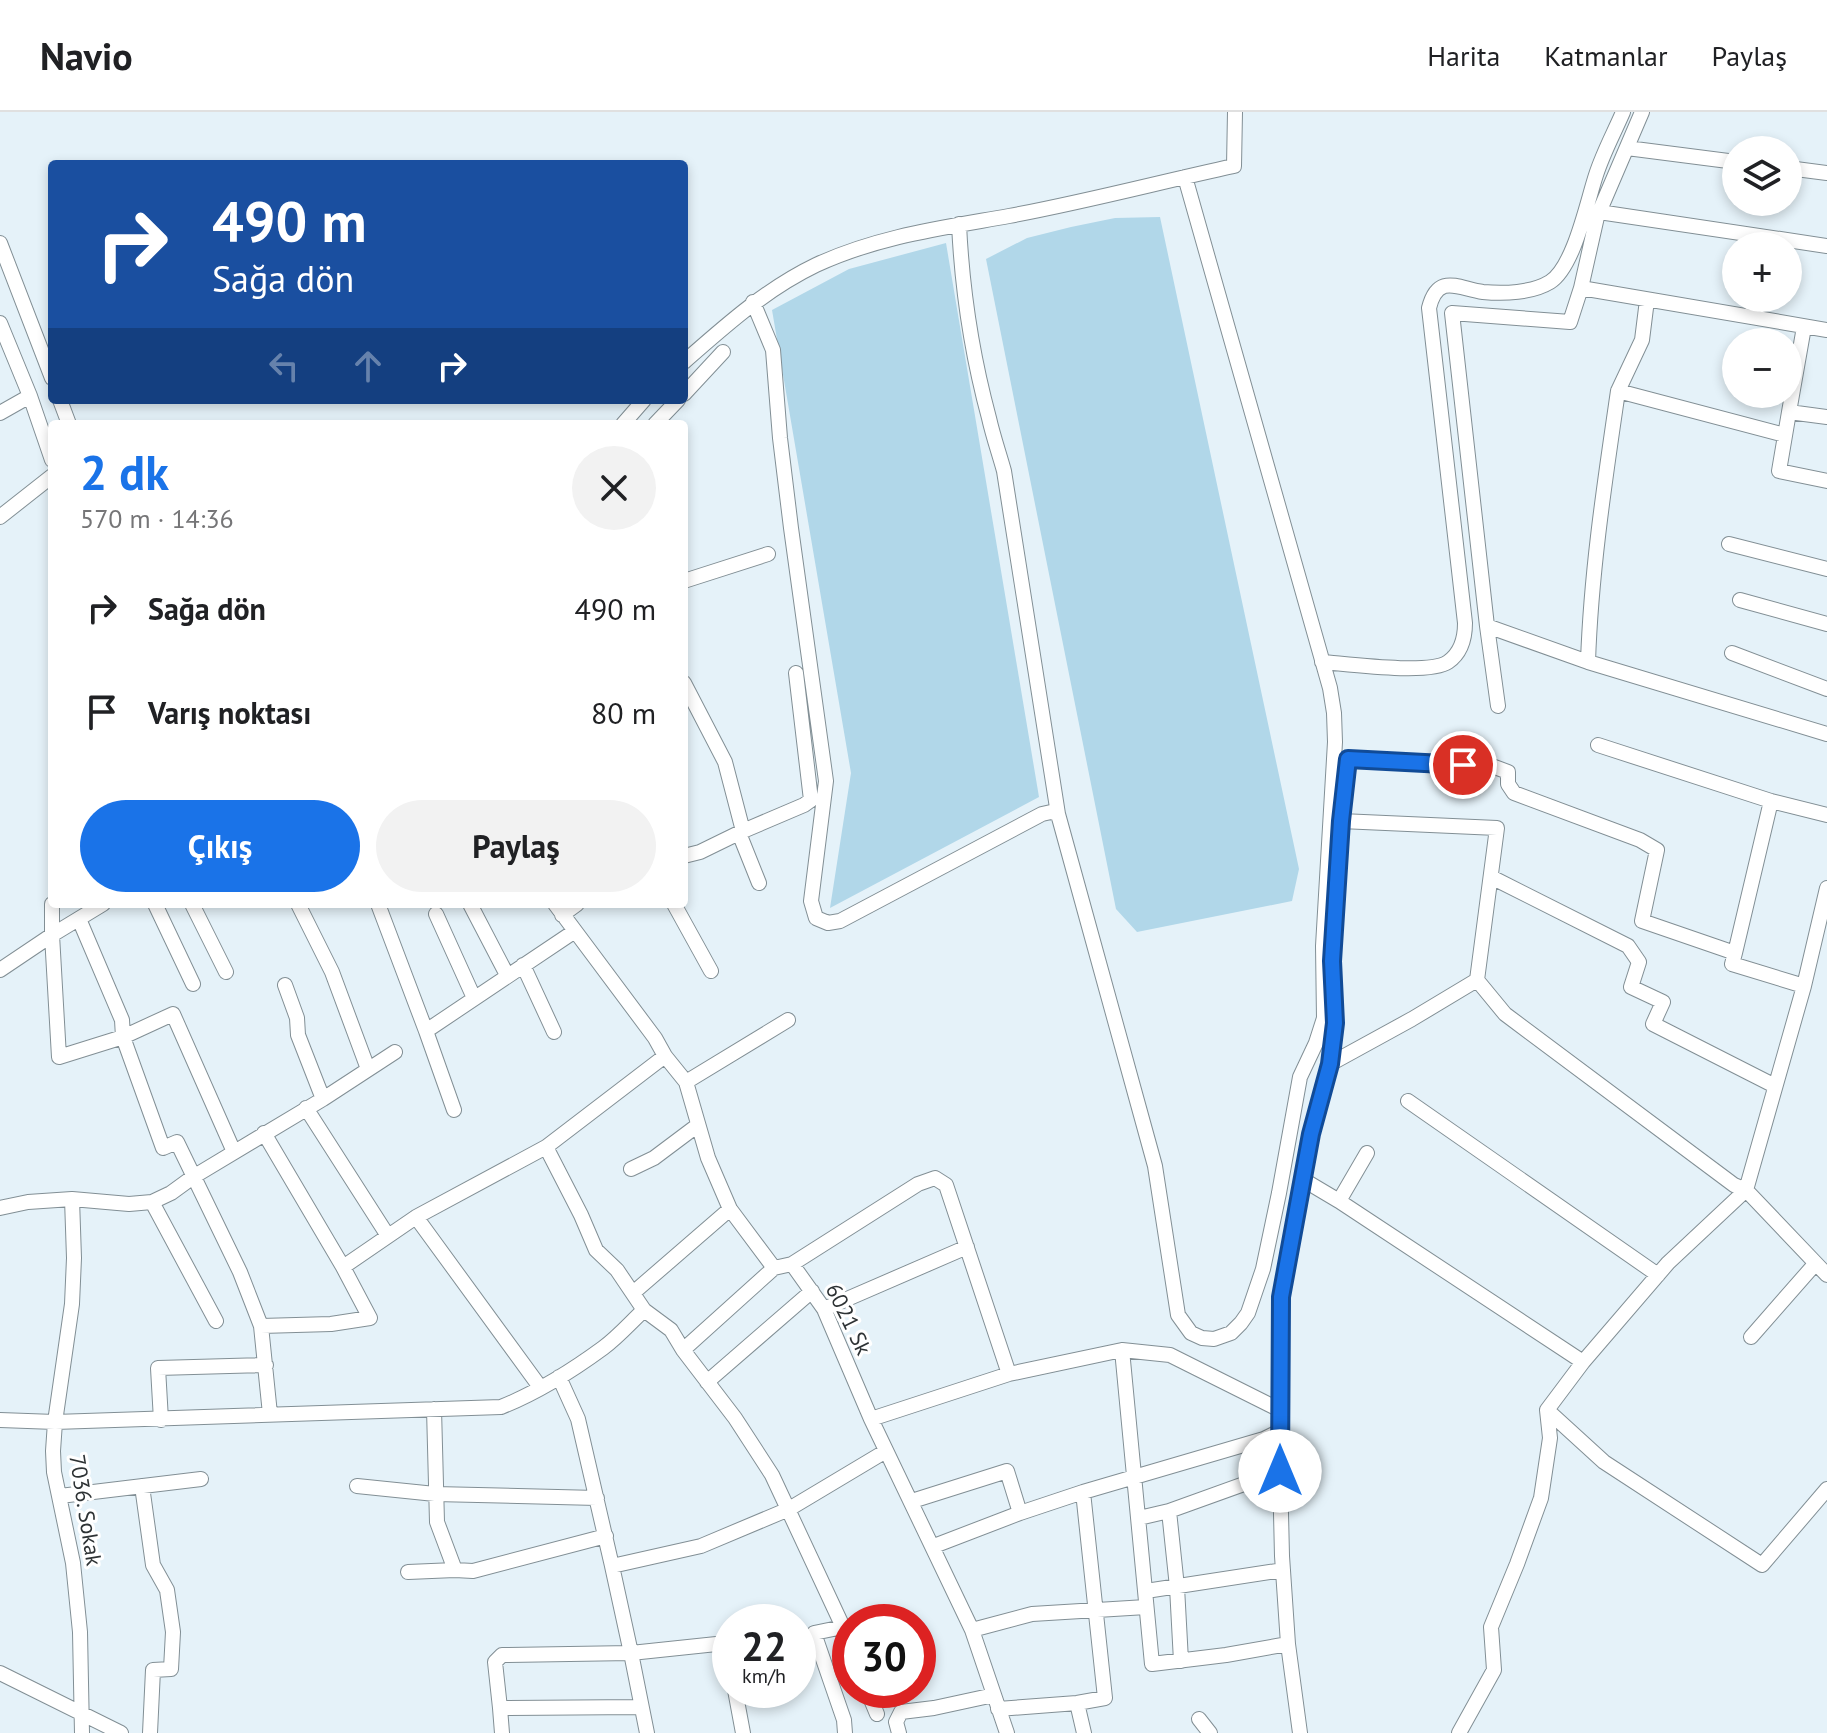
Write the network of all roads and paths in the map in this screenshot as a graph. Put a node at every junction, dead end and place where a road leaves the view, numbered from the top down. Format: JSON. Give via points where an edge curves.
{"nodes":[{"id":1,"x":1235,"y":112,"type":"edge"},
{"id":2,"x":1623,"y":112,"type":"edge"},
{"id":3,"x":1642,"y":112,"type":"edge"},
{"id":4,"x":1627,"y":148,"type":"junction"},
{"id":5,"x":1722,"y":160,"type":"edge"},
{"id":6,"x":1802,"y":170,"type":"edge"},
{"id":7,"x":1827,"y":173,"type":"edge"},
{"id":8,"x":1185,"y":177,"type":"junction"},
{"id":9,"x":1599,"y":212,"type":"junction"},
{"id":10,"x":959,"y":224,"type":"junction"},
{"id":11,"x":0,"y":243,"type":"edge"},
{"id":12,"x":1827,"y":246,"type":"edge"},
{"id":13,"x":1581,"y":288,"type":"junction"},
{"id":14,"x":1647,"y":300,"type":"junction"},
{"id":15,"x":753,"y":302,"type":"junction"},
{"id":16,"x":0,"y":323,"type":"edge"},
{"id":17,"x":1804,"y":327,"type":"junction"},
{"id":18,"x":1827,"y":330,"type":"edge"},
{"id":19,"x":723,"y":352,"type":"dead end"},
{"id":20,"x":688,"y":359,"type":"edge"},
{"id":21,"x":48,"y":368,"type":"edge"},
{"id":22,"x":688,"y":390,"type":"edge"},
{"id":23,"x":1618,"y":391,"type":"junction"},
{"id":24,"x":30,"y":396,"type":"junction"},
{"id":25,"x":640,"y":404,"type":"edge"},
{"id":26,"x":674,"y":404,"type":"edge"},
{"id":27,"x":1789,"y":412,"type":"junction"},
{"id":28,"x":0,"y":413,"type":"edge"},
{"id":29,"x":1827,"y":417,"type":"edge"},
{"id":30,"x":626,"y":420,"type":"edge"},
{"id":31,"x":659,"y":420,"type":"edge"},
{"id":32,"x":1785,"y":435,"type":"junction"},
{"id":33,"x":48,"y":448,"type":"edge"},
{"id":34,"x":48,"y":479,"type":"edge"},
{"id":35,"x":1827,"y":481,"type":"edge"},
{"id":36,"x":0,"y":517,"type":"edge"},
{"id":37,"x":1729,"y":544,"type":"dead end"},
{"id":38,"x":768,"y":554,"type":"dead end"},
{"id":39,"x":1827,"y":569,"type":"edge"},
{"id":40,"x":688,"y":580,"type":"edge"},
{"id":41,"x":1740,"y":600,"type":"dead end"},
{"id":42,"x":1827,"y":624,"type":"edge"},
{"id":43,"x":1487,"y":626,"type":"junction"},
{"id":44,"x":1732,"y":653,"type":"dead end"},
{"id":45,"x":1322,"y":662,"type":"junction"},
{"id":46,"x":1588,"y":662,"type":"junction"},
{"id":47,"x":796,"y":673,"type":"dead end"},
{"id":48,"x":1827,"y":689,"type":"edge"},
{"id":49,"x":688,"y":692,"type":"edge"},
{"id":50,"x":1498,"y":706,"type":"dead end"},
{"id":51,"x":1827,"y":734,"type":"edge"},
{"id":52,"x":1598,"y":745,"type":"dead end"},
{"id":53,"x":1771,"y":801,"type":"junction"},
{"id":54,"x":1058,"y":814,"type":"junction"},
{"id":55,"x":1827,"y":815,"type":"edge"},
{"id":56,"x":1341,"y":821,"type":"junction"},
{"id":57,"x":741,"y":832,"type":"junction"},
{"id":58,"x":688,"y":855,"type":"edge"},
{"id":59,"x":1491,"y":877,"type":"junction"},
{"id":60,"x":759,"y":883,"type":"dead end"},
{"id":61,"x":1827,"y":888,"type":"edge"},
{"id":62,"x":52,"y":908,"type":"edge"},
{"id":63,"x":97,"y":908,"type":"edge"},
{"id":64,"x":157,"y":908,"type":"edge"},
{"id":65,"x":194,"y":908,"type":"edge"},
{"id":66,"x":300,"y":908,"type":"edge"},
{"id":67,"x":380,"y":908,"type":"edge"},
{"id":68,"x":472,"y":908,"type":"edge"},
{"id":69,"x":676,"y":908,"type":"edge"},
{"id":70,"x":558,"y":909,"type":"edge"},
{"id":71,"x":436,"y":914,"type":"dead end"},
{"id":72,"x":79,"y":919,"type":"junction"},
{"id":73,"x":1642,"y":921,"type":"junction"},
{"id":74,"x":575,"y":931,"type":"junction"},
{"id":75,"x":52,"y":935,"type":"junction"},
{"id":76,"x":1628,"y":946,"type":"junction"},
{"id":77,"x":1735,"y":953,"type":"junction"},
{"id":78,"x":523,"y":965,"type":"junction"},
{"id":79,"x":0,"y":970,"type":"edge"},
{"id":80,"x":711,"y":971,"type":"dead end"},
{"id":81,"x":226,"y":972,"type":"dead end"},
{"id":82,"x":507,"y":975,"type":"junction"},
{"id":83,"x":1477,"y":980,"type":"junction"},
{"id":84,"x":193,"y":984,"type":"dead end"},
{"id":85,"x":285,"y":985,"type":"dead end"},
{"id":86,"x":1804,"y":986,"type":"junction"},
{"id":87,"x":474,"y":998,"type":"junction"},
{"id":88,"x":788,"y":1020,"type":"dead end"},
{"id":89,"x":426,"y":1031,"type":"junction"},
{"id":90,"x":554,"y":1032,"type":"dead end"},
{"id":91,"x":123,"y":1037,"type":"junction"},
{"id":92,"x":395,"y":1052,"type":"dead end"},
{"id":93,"x":665,"y":1056,"type":"junction"},
{"id":94,"x":1330,"y":1064,"type":"junction"},
{"id":95,"x":368,"y":1069,"type":"junction"},
{"id":96,"x":686,"y":1082,"type":"junction"},
{"id":97,"x":1775,"y":1086,"type":"junction"},
{"id":98,"x":323,"y":1099,"type":"junction"},
{"id":99,"x":1408,"y":1101,"type":"dead end"},
{"id":100,"x":306,"y":1108,"type":"junction"},
{"id":101,"x":454,"y":1110,"type":"dead end"},
{"id":102,"x":698,"y":1125,"type":"junction"},
{"id":103,"x":264,"y":1133,"type":"junction"},
{"id":104,"x":546,"y":1147,"type":"junction"},
{"id":105,"x":234,"y":1152,"type":"junction"},
{"id":106,"x":1367,"y":1153,"type":"dead end"},
{"id":107,"x":631,"y":1169,"type":"dead end"},
{"id":108,"x":193,"y":1177,"type":"junction"},
{"id":109,"x":1302,"y":1179,"type":"junction"},
{"id":110,"x":1746,"y":1190,"type":"junction"},
{"id":111,"x":72,"y":1199,"type":"junction"},
{"id":112,"x":1339,"y":1201,"type":"junction"},
{"id":113,"x":152,"y":1202,"type":"junction"},
{"id":114,"x":0,"y":1208,"type":"edge"},
{"id":115,"x":730,"y":1209,"type":"junction"},
{"id":116,"x":416,"y":1217,"type":"junction"},
{"id":117,"x":388,"y":1236,"type":"junction"},
{"id":118,"x":967,"y":1247,"type":"junction"},
{"id":119,"x":792,"y":1264,"type":"junction"},
{"id":120,"x":1815,"y":1264,"type":"junction"},
{"id":121,"x":343,"y":1267,"type":"junction"},
{"id":122,"x":774,"y":1268,"type":"junction"},
{"id":123,"x":1658,"y":1275,"type":"junction"},
{"id":124,"x":1827,"y":1275,"type":"edge"},
{"id":125,"x":812,"y":1291,"type":"junction"},
{"id":126,"x":633,"y":1293,"type":"junction"},
{"id":127,"x":824,"y":1309,"type":"junction"},
{"id":128,"x":644,"y":1310,"type":"junction"},
{"id":129,"x":216,"y":1321,"type":"dead end"},
{"id":130,"x":261,"y":1326,"type":"junction"},
{"id":131,"x":1751,"y":1337,"type":"dead end"},
{"id":132,"x":683,"y":1350,"type":"junction"},
{"id":133,"x":1122,"y":1350,"type":"junction"},
{"id":134,"x":1583,"y":1362,"type":"junction"},
{"id":135,"x":266,"y":1365,"type":"junction"},
{"id":136,"x":1009,"y":1374,"type":"junction"},
{"id":137,"x":559,"y":1377,"type":"junction"},
{"id":138,"x":707,"y":1382,"type":"junction"},
{"id":139,"x":540,"y":1387,"type":"junction"},
{"id":140,"x":434,"y":1409,"type":"junction"},
{"id":141,"x":1280,"y":1410,"type":"junction"},
{"id":142,"x":1547,"y":1410,"type":"junction"},
{"id":143,"x":270,"y":1414,"type":"junction"},
{"id":144,"x":871,"y":1419,"type":"junction"},
{"id":145,"x":0,"y":1420,"type":"edge"},
{"id":146,"x":161,"y":1420,"type":"junction"},
{"id":147,"x":55,"y":1422,"type":"junction"},
{"id":148,"x":1280,"y":1431,"type":"junction"},
{"id":149,"x":886,"y":1451,"type":"junction"},
{"id":150,"x":1280,"y":1471,"type":"junction"},
{"id":151,"x":1134,"y":1477,"type":"junction"},
{"id":152,"x":201,"y":1479,"type":"dead end"},
{"id":153,"x":142,"y":1486,"type":"junction"},
{"id":154,"x":357,"y":1486,"type":"dead end"},
{"id":155,"x":1827,"y":1489,"type":"edge"},
{"id":156,"x":1083,"y":1492,"type":"junction"},
{"id":157,"x":435,"y":1494,"type":"junction"},
{"id":158,"x":60,"y":1496,"type":"junction"},
{"id":159,"x":597,"y":1498,"type":"junction"},
{"id":160,"x":912,"y":1501,"type":"junction"},
{"id":161,"x":789,"y":1509,"type":"junction"},
{"id":162,"x":1169,"y":1511,"type":"junction"},
{"id":163,"x":1020,"y":1513,"type":"junction"},
{"id":164,"x":1139,"y":1518,"type":"junction"},
{"id":165,"x":606,"y":1536,"type":"junction"},
{"id":166,"x":934,"y":1546,"type":"junction"},
{"id":167,"x":612,"y":1566,"type":"junction"},
{"id":168,"x":455,"y":1570,"type":"junction"},
{"id":169,"x":1283,"y":1570,"type":"junction"},
{"id":170,"x":408,"y":1572,"type":"dead end"},
{"id":171,"x":1177,"y":1587,"type":"junction"},
{"id":172,"x":1146,"y":1599,"type":"junction"},
{"id":173,"x":832,"y":1604,"type":"edge"},
{"id":174,"x":1095,"y":1610,"type":"junction"},
{"id":175,"x":972,"y":1630,"type":"junction"},
{"id":176,"x":816,"y":1639,"type":"edge"},
{"id":177,"x":1288,"y":1644,"type":"junction"},
{"id":178,"x":712,"y":1645,"type":"edge"},
{"id":179,"x":631,"y":1653,"type":"junction"},
{"id":180,"x":1181,"y":1661,"type":"junction"},
{"id":181,"x":0,"y":1673,"type":"edge"},
{"id":182,"x":996,"y":1702,"type":"junction"},
{"id":183,"x":1077,"y":1703,"type":"junction"},
{"id":184,"x":641,"y":1707,"type":"junction"},
{"id":185,"x":500,"y":1708,"type":"junction"},
{"id":186,"x":738,"y":1708,"type":"edge"},
{"id":187,"x":874,"y":1708,"type":"edge"},
{"id":188,"x":81,"y":1714,"type":"junction"},
{"id":189,"x":877,"y":1714,"type":"dead end"},
{"id":190,"x":1199,"y":1719,"type":"dead end"},
{"id":191,"x":82,"y":1733,"type":"edge"},
{"id":192,"x":121,"y":1733,"type":"edge"},
{"id":193,"x":150,"y":1733,"type":"edge"},
{"id":194,"x":502,"y":1733,"type":"edge"},
{"id":195,"x":647,"y":1733,"type":"edge"},
{"id":196,"x":743,"y":1733,"type":"edge"},
{"id":197,"x":845,"y":1733,"type":"edge"},
{"id":198,"x":899,"y":1733,"type":"edge"},
{"id":199,"x":1007,"y":1733,"type":"edge"},
{"id":200,"x":1084,"y":1733,"type":"edge"},
{"id":201,"x":1210,"y":1733,"type":"edge"},
{"id":202,"x":1300,"y":1733,"type":"edge"},
{"id":203,"x":1459,"y":1733,"type":"edge"}],
"edges":[{"from":1,"to":8,"type":"street","via":[[1234,166]]},
{"from":2,"to":45,"type":"street","via":[[1567,261],[1551,281],[1499,293],[1445,286],[1431,299],[1465,623],[1460,648],[1436,666]]},
{"from":3,"to":4,"type":"street"},
{"from":4,"to":5,"type":"street"},
{"from":4,"to":9,"type":"street"},
{"from":6,"to":7,"type":"street"},
{"from":8,"to":10,"type":"street"},
{"from":8,"to":45,"type":"street"},
{"from":9,"to":12,"type":"street"},
{"from":9,"to":13,"type":"street"},
{"from":10,"to":15,"type":"street","via":[[859,247],[813,266]]},
{"from":10,"to":54,"type":"street","via":[[969,321],[1004,471]]},
{"from":11,"to":21,"type":"street"},
{"from":13,"to":14,"type":"street"},
{"from":13,"to":43,"type":"street","via":[[1570,322],[1452,313]]},
{"from":14,"to":17,"type":"street"},
{"from":14,"to":23,"type":"street","via":[[1642,340]]},
{"from":15,"to":20,"type":"street"},
{"from":15,"to":54,"type":"street","via":[[773,350],[789,513],[826,781],[811,893],[816,918],[840,921],[1042,814]]},
{"from":16,"to":24,"type":"street"},
{"from":17,"to":18,"type":"street"},
{"from":17,"to":27,"type":"street"},
{"from":19,"to":22,"type":"street"},
{"from":23,"to":32,"type":"street"},
{"from":23,"to":46,"type":"street","via":[[1602,497]]},
{"from":24,"to":28,"type":"street"},
{"from":24,"to":33,"type":"street"},
{"from":25,"to":30,"type":"street"},
{"from":26,"to":31,"type":"street"},
{"from":27,"to":29,"type":"street"},
{"from":27,"to":32,"type":"street"},
{"from":32,"to":35,"type":"street","via":[[1779,471]]},
{"from":34,"to":36,"type":"street"},
{"from":37,"to":39,"type":"street"},
{"from":38,"to":40,"type":"street"},
{"from":41,"to":42,"type":"street"},
{"from":43,"to":46,"type":"street"},
{"from":43,"to":50,"type":"street"},
{"from":44,"to":48,"type":"street"},
{"from":45,"to":54,"type":"street","via":[[1333,700],[1335,742],[1324,1018],[1300,1077],[1263,1269],[1248,1313],[1214,1339],[1191,1333],[1178,1315],[1155,1166]]},
{"from":46,"to":51,"type":"street"},
{"from":47,"to":57,"type":"street","via":[[811,800]]},
{"from":49,"to":57,"type":"street","via":[[725,762]]},
{"from":52,"to":53,"type":"street"},
{"from":53,"to":55,"type":"street"},
{"from":53,"to":77,"type":"street"},
{"from":56,"to":59,"type":"street","via":[[1497,828]]},
{"from":56,"to":73,"type":"street","via":[[1348,759],[1492,766],[1508,772],[1514,793],[1657,850]]},
{"from":56,"to":94,"type":"street"},
{"from":57,"to":58,"type":"street"},
{"from":57,"to":60,"type":"street"},
{"from":59,"to":76,"type":"street"},
{"from":59,"to":83,"type":"street"},
{"from":61,"to":86,"type":"street"},
{"from":62,"to":75,"type":"street"},
{"from":63,"to":72,"type":"street"},
{"from":64,"to":84,"type":"street"},
{"from":65,"to":81,"type":"street"},
{"from":66,"to":95,"type":"street","via":[[332,972]]},
{"from":67,"to":89,"type":"street"},
{"from":68,"to":82,"type":"street"},
{"from":69,"to":80,"type":"street"},
{"from":70,"to":74,"type":"street"},
{"from":71,"to":87,"type":"street"},
{"from":72,"to":75,"type":"street"},
{"from":72,"to":91,"type":"street","via":[[122,1020]]},
{"from":73,"to":76,"type":"street"},
{"from":73,"to":77,"type":"street"},
{"from":74,"to":78,"type":"street"},
{"from":74,"to":93,"type":"street"},
{"from":75,"to":79,"type":"street"},
{"from":75,"to":91,"type":"street","via":[[59,1057]]},
{"from":76,"to":97,"type":"street","via":[[1639,962],[1631,987],[1663,1002],[1653,1024]]},
{"from":77,"to":86,"type":"street","via":[[1732,964]]},
{"from":78,"to":82,"type":"street"},
{"from":78,"to":90,"type":"street"},
{"from":82,"to":87,"type":"street"},
{"from":83,"to":94,"type":"street"},
{"from":83,"to":110,"type":"street","via":[[1505,1014]]},
{"from":85,"to":98,"type":"street"},
{"from":86,"to":97,"type":"street"},
{"from":87,"to":89,"type":"street"},
{"from":88,"to":96,"type":"street"},
{"from":89,"to":101,"type":"street"},
{"from":91,"to":105,"type":"street","via":[[173,1014]]},
{"from":91,"to":108,"type":"street","via":[[163,1148],[177,1142]]},
{"from":92,"to":95,"type":"street"},
{"from":93,"to":96,"type":"street"},
{"from":93,"to":104,"type":"street"},
{"from":94,"to":109,"type":"street"},
{"from":95,"to":98,"type":"street"},
{"from":96,"to":102,"type":"street"},
{"from":97,"to":110,"type":"street"},
{"from":98,"to":100,"type":"street"},
{"from":99,"to":123,"type":"street"},
{"from":100,"to":103,"type":"street"},
{"from":100,"to":117,"type":"street"},
{"from":102,"to":107,"type":"street"},
{"from":102,"to":115,"type":"street"},
{"from":103,"to":105,"type":"street"},
{"from":103,"to":121,"type":"street"},
{"from":104,"to":116,"type":"street"},
{"from":104,"to":126,"type":"street","via":[[596,1250]]},
{"from":105,"to":108,"type":"street"},
{"from":106,"to":112,"type":"street"},
{"from":108,"to":113,"type":"street"},
{"from":108,"to":130,"type":"street"},
{"from":109,"to":112,"type":"street"},
{"from":109,"to":141,"type":"street","via":[[1281,1297]]},
{"from":110,"to":120,"type":"street"},
{"from":110,"to":123,"type":"street"},
{"from":111,"to":113,"type":"street"},
{"from":111,"to":114,"type":"street"},
{"from":111,"to":147,"type":"street","name":"7036. Sokak","via":[[72,1304]]},
{"from":112,"to":134,"type":"street"},
{"from":113,"to":129,"type":"street"},
{"from":115,"to":122,"type":"street"},
{"from":115,"to":126,"type":"street"},
{"from":116,"to":117,"type":"street"},
{"from":116,"to":139,"type":"street"},
{"from":117,"to":121,"type":"street"},
{"from":118,"to":119,"type":"street","via":[[946,1185],[935,1178]]},
{"from":118,"to":127,"type":"street"},
{"from":118,"to":136,"type":"street"},
{"from":119,"to":122,"type":"street"},
{"from":119,"to":125,"type":"street","name":"6021 Sk"},
{"from":120,"to":124,"type":"street"},
{"from":120,"to":131,"type":"street"},
{"from":121,"to":130,"type":"street","via":[[370,1318]]},
{"from":122,"to":132,"type":"street"},
{"from":123,"to":134,"type":"street"},
{"from":125,"to":127,"type":"street","name":"6021 Sk"},
{"from":125,"to":138,"type":"street"},
{"from":126,"to":128,"type":"street"},
{"from":127,"to":144,"type":"street","name":"6021 Sk"},
{"from":128,"to":132,"type":"street","via":[[671,1330]]},
{"from":128,"to":137,"type":"street","via":[[605,1347]]},
{"from":130,"to":135,"type":"street"},
{"from":132,"to":138,"type":"street"},
{"from":133,"to":136,"type":"street"},
{"from":133,"to":141,"type":"street","via":[[1170,1355]]},
{"from":133,"to":151,"type":"street"},
{"from":134,"to":142,"type":"street"},
{"from":135,"to":143,"type":"street"},
{"from":135,"to":146,"type":"street","via":[[158,1368]]},
{"from":136,"to":144,"type":"street"},
{"from":137,"to":139,"type":"street"},
{"from":137,"to":159,"type":"street","via":[[578,1419]]},
{"from":138,"to":161,"type":"street","via":[[772,1475]]},
{"from":139,"to":140,"type":"street","via":[[501,1407]]},
{"from":140,"to":143,"type":"street"},
{"from":140,"to":157,"type":"street"},
{"from":141,"to":148,"type":"street"},
{"from":142,"to":155,"type":"street","via":[[1604,1462],[1762,1565]]},
{"from":142,"to":203,"type":"street","via":[[1550,1438],[1541,1498],[1491,1627],[1494,1670]]},
{"from":143,"to":146,"type":"street"},
{"from":144,"to":149,"type":"street","name":"6021 Sk"},
{"from":145,"to":147,"type":"street"},
{"from":146,"to":147,"type":"street"},
{"from":147,"to":158,"type":"street","name":"7036. Sokak","via":[[54,1472]]},
{"from":148,"to":150,"type":"street"},
{"from":148,"to":151,"type":"street"},
{"from":149,"to":160,"type":"street","name":"6021 Sk"},
{"from":149,"to":161,"type":"street"},
{"from":150,"to":162,"type":"street"},
{"from":150,"to":169,"type":"street"},
{"from":151,"to":156,"type":"street"},
{"from":151,"to":164,"type":"street"},
{"from":152,"to":153,"type":"street"},
{"from":153,"to":158,"type":"street"},
{"from":153,"to":193,"type":"street","via":[[153,1565],[167,1590],[173,1632],[171,1669],[153,1670]]},
{"from":154,"to":157,"type":"street"},
{"from":156,"to":163,"type":"street"},
{"from":156,"to":174,"type":"street"},
{"from":157,"to":159,"type":"street"},
{"from":157,"to":168,"type":"street","via":[[437,1522]]},
{"from":158,"to":188,"type":"street","name":"7036. Sokak","via":[[80,1632]]},
{"from":159,"to":165,"type":"street"},
{"from":160,"to":163,"type":"street","via":[[1007,1471]]},
{"from":160,"to":166,"type":"street","name":"6021 Sk"},
{"from":161,"to":167,"type":"street","via":[[701,1546]]},
{"from":161,"to":173,"type":"street"},
{"from":162,"to":164,"type":"street"},
{"from":162,"to":171,"type":"street"},
{"from":163,"to":166,"type":"street"},
{"from":164,"to":172,"type":"street"},
{"from":165,"to":167,"type":"street"},
{"from":165,"to":168,"type":"street","via":[[473,1571]]},
{"from":166,"to":175,"type":"street","name":"6021 Sk"},
{"from":167,"to":179,"type":"street"},
{"from":168,"to":170,"type":"street"},
{"from":169,"to":171,"type":"street"},
{"from":169,"to":177,"type":"street"},
{"from":171,"to":172,"type":"street"},
{"from":171,"to":180,"type":"street"},
{"from":172,"to":174,"type":"street"},
{"from":172,"to":180,"type":"street","via":[[1152,1664]]},
{"from":174,"to":175,"type":"street","via":[[1032,1614]]},
{"from":174,"to":183,"type":"street","via":[[1105,1698]]},
{"from":175,"to":182,"type":"street","name":"6021 Sk"},
{"from":176,"to":197,"type":"street"},
{"from":177,"to":180,"type":"street"},
{"from":177,"to":202,"type":"street"},
{"from":178,"to":179,"type":"street"},
{"from":179,"to":184,"type":"street"},
{"from":179,"to":185,"type":"street","via":[[502,1655],[495,1662]]},
{"from":181,"to":188,"type":"street"},
{"from":182,"to":183,"type":"street"},
{"from":182,"to":198,"type":"street","via":[[901,1712],[896,1722]]},
{"from":182,"to":199,"type":"street","name":"6021 Sk"},
{"from":183,"to":200,"type":"street"},
{"from":184,"to":185,"type":"street"},
{"from":184,"to":195,"type":"street"},
{"from":185,"to":194,"type":"street"},
{"from":186,"to":196,"type":"street"},
{"from":187,"to":189,"type":"street"},
{"from":188,"to":191,"type":"street","name":"7036. Sokak"},
{"from":188,"to":192,"type":"street"},
{"from":190,"to":201,"type":"street"}]}
